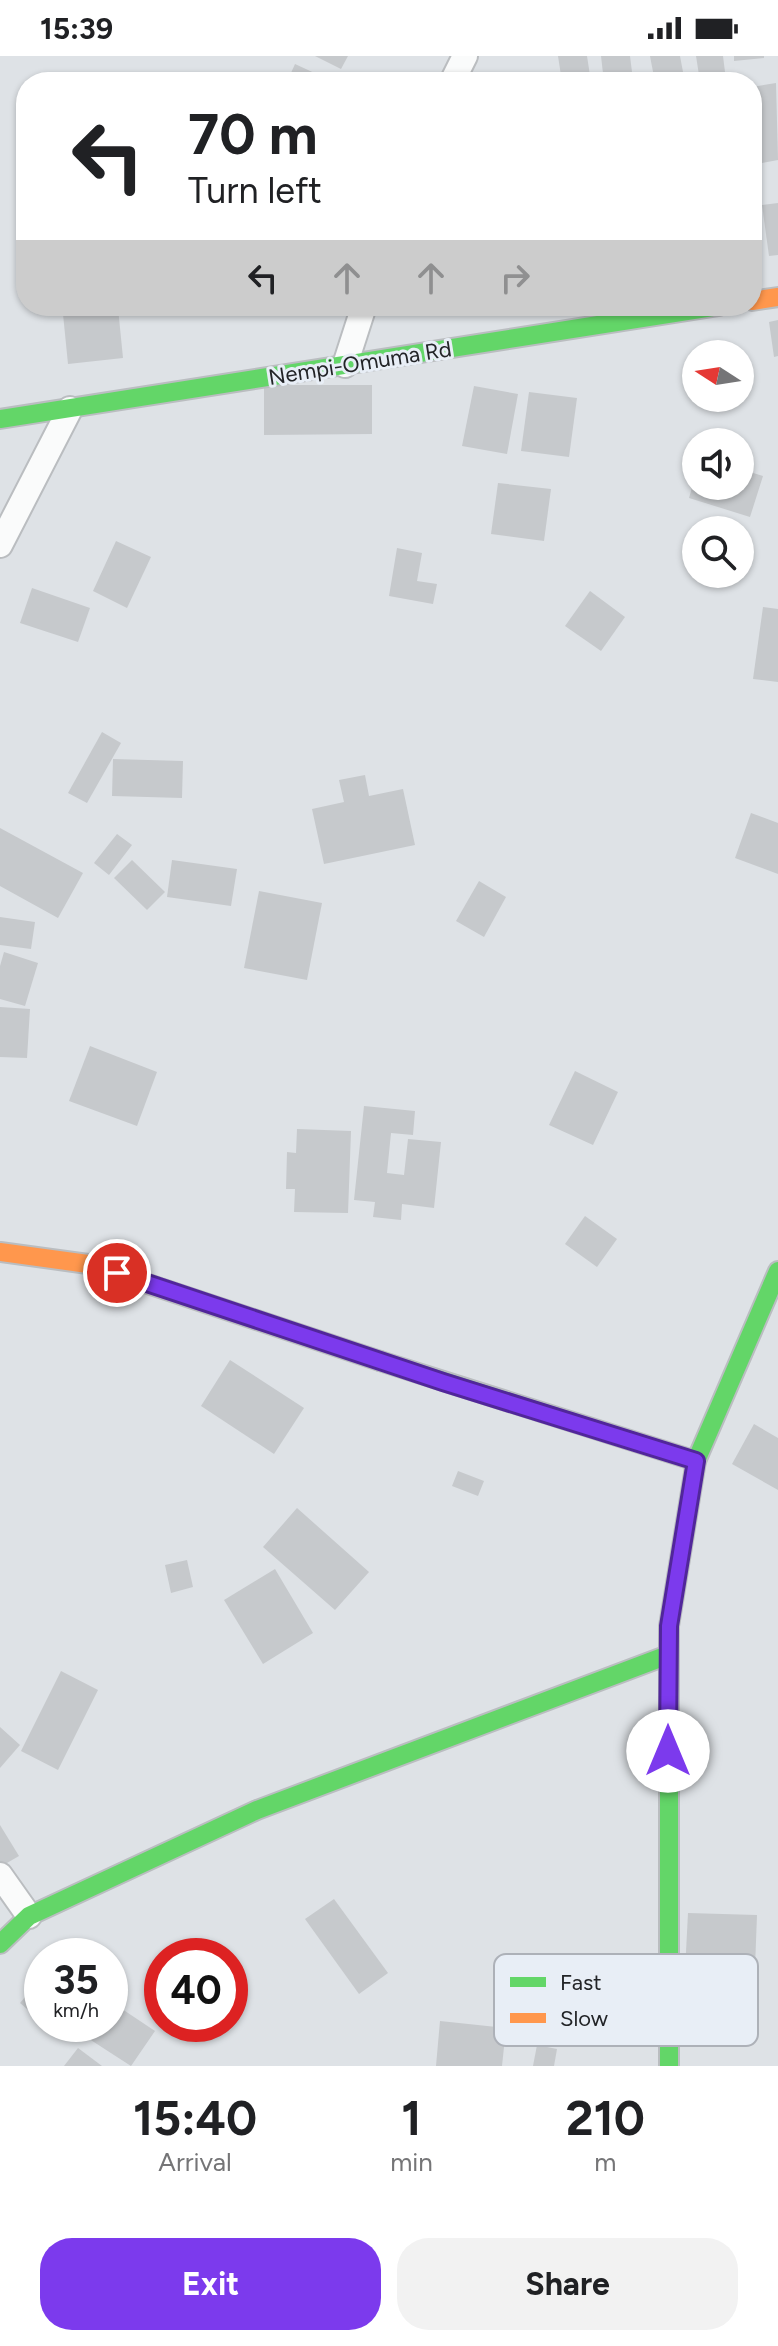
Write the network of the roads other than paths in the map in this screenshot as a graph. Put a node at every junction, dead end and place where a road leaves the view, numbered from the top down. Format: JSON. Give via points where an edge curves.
{"nodes":[{"id":1,"x":361,"y":316,"type":"edge"},
{"id":2,"x":656,"y":316,"type":"edge"},
{"id":3,"x":345,"y":365,"type":"junction"},
{"id":4,"x":70,"y":409,"type":"junction"},
{"id":5,"x":0,"y":419,"type":"edge"},
{"id":6,"x":0,"y":545,"type":"edge"},
{"id":7,"x":0,"y":1252,"type":"edge"},
{"id":8,"x":778,"y":1271,"type":"edge"},
{"id":9,"x":696,"y":1461,"type":"junction"},
{"id":10,"x":668,"y":1655,"type":"junction"},
{"id":11,"x":0,"y":1875,"type":"edge"},
{"id":12,"x":29,"y":1916,"type":"junction"},
{"id":13,"x":0,"y":1944,"type":"edge"},
{"id":14,"x":669,"y":1954,"type":"edge"},
{"id":15,"x":669,"y":2046,"type":"edge"},
{"id":16,"x":669,"y":2066,"type":"edge"}],
"edges":[{"from":1,"to":3,"type":"street"},
{"from":2,"to":3,"type":"street","name":"Nempi-Omuma Rd"},
{"from":3,"to":4,"type":"street","name":"Nempi-Omuma Rd"},
{"from":4,"to":5,"type":"street","name":"Nempi-Omuma Rd"},
{"from":4,"to":6,"type":"street"},
{"from":7,"to":9,"type":"street","via":[[88,1264]]},
{"from":8,"to":9,"type":"street"},
{"from":9,"to":10,"type":"street"},
{"from":10,"to":12,"type":"street","via":[[257,1810]]},
{"from":10,"to":14,"type":"street"},
{"from":11,"to":12,"type":"street"},
{"from":12,"to":13,"type":"street"},
{"from":15,"to":16,"type":"street"}]}
